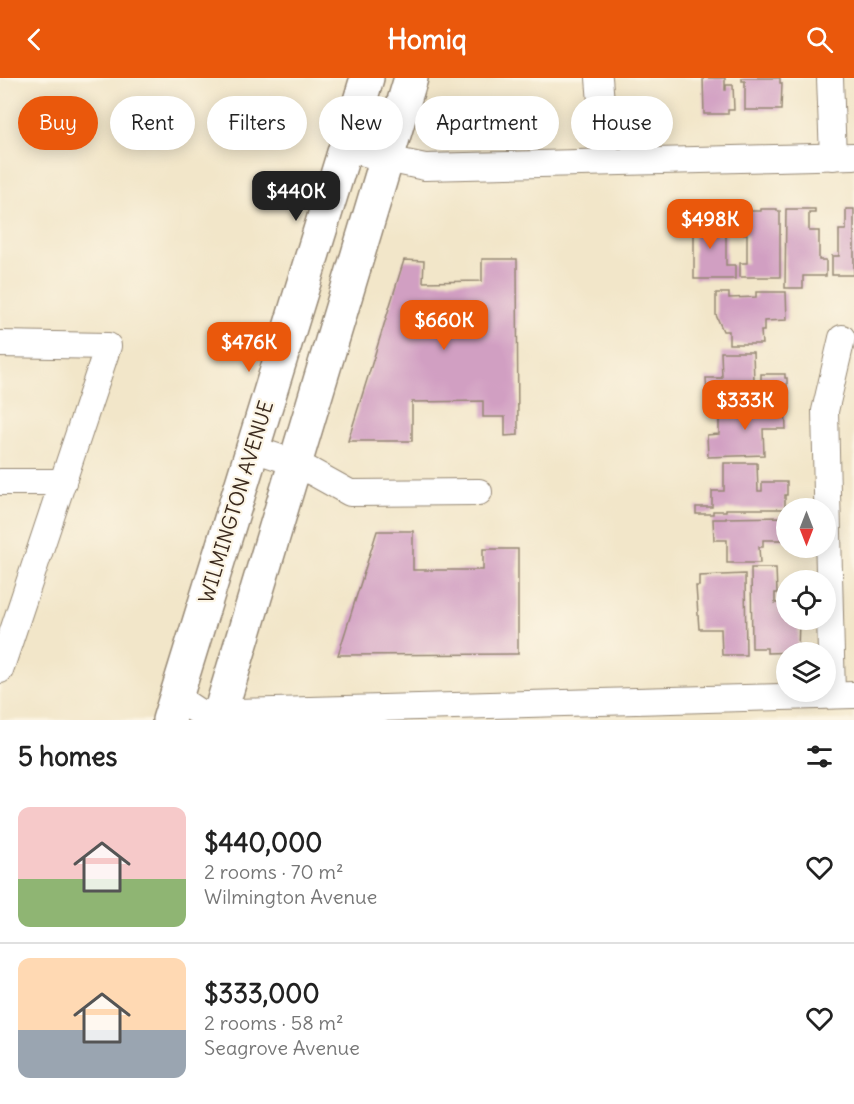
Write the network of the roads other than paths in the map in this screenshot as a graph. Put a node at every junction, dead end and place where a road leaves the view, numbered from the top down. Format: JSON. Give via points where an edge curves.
{"nodes":[{"id":1,"x":367,"y":78,"type":"edge"},
{"id":2,"x":411,"y":78,"type":"edge"},
{"id":3,"x":600,"y":78,"type":"edge"},
{"id":4,"x":830,"y":78,"type":"edge"},
{"id":5,"x":362,"y":96,"type":"edge"},
{"id":6,"x":345,"y":150,"type":"edge"},
{"id":7,"x":353,"y":150,"type":"edge"},
{"id":8,"x":843,"y":157,"type":"edge"},
{"id":9,"x":387,"y":159,"type":"junction"},
{"id":10,"x":606,"y":162,"type":"junction"},
{"id":11,"x":842,"y":338,"type":"dead end"},
{"id":12,"x":0,"y":344,"type":"edge"},
{"id":13,"x":253,"y":449,"type":"junction"},
{"id":14,"x":296,"y":463,"type":"junction"},
{"id":15,"x":0,"y":482,"type":"edge"},
{"id":16,"x":63,"y":482,"type":"junction"},
{"id":17,"x":479,"y":492,"type":"dead end"},
{"id":18,"x":0,"y":670,"type":"edge"},
{"id":19,"x":843,"y":695,"type":"edge"},
{"id":20,"x":172,"y":709,"type":"edge"},
{"id":21,"x":721,"y":709,"type":"edge"},
{"id":22,"x":219,"y":716,"type":"edge"}],
"edges":[{"from":1,"to":5,"type":"main road","name":"WILMINGTON AVENUE"},
{"from":2,"to":9,"type":"main road"},
{"from":3,"to":10,"type":"street"},
{"from":4,"to":8,"type":"street"},
{"from":6,"to":13,"type":"main road","name":"WILMINGTON AVENUE"},
{"from":7,"to":9,"type":"street"},
{"from":8,"to":10,"type":"street"},
{"from":9,"to":10,"type":"street","via":[[425,167]]},
{"from":9,"to":14,"type":"main road"},
{"from":11,"to":19,"type":"street","via":[[825,411]]},
{"from":12,"to":16,"type":"street","via":[[108,346]]},
{"from":13,"to":14,"type":"street"},
{"from":13,"to":20,"type":"main road","name":"WILMINGTON AVENUE"},
{"from":14,"to":17,"type":"street","via":[[350,493]]},
{"from":14,"to":22,"type":"main road"},
{"from":15,"to":16,"type":"street"},
{"from":16,"to":18,"type":"street"},
{"from":19,"to":21,"type":"street"},
{"from":20,"to":22,"type":"street"},
{"from":21,"to":22,"type":"street"}]}
